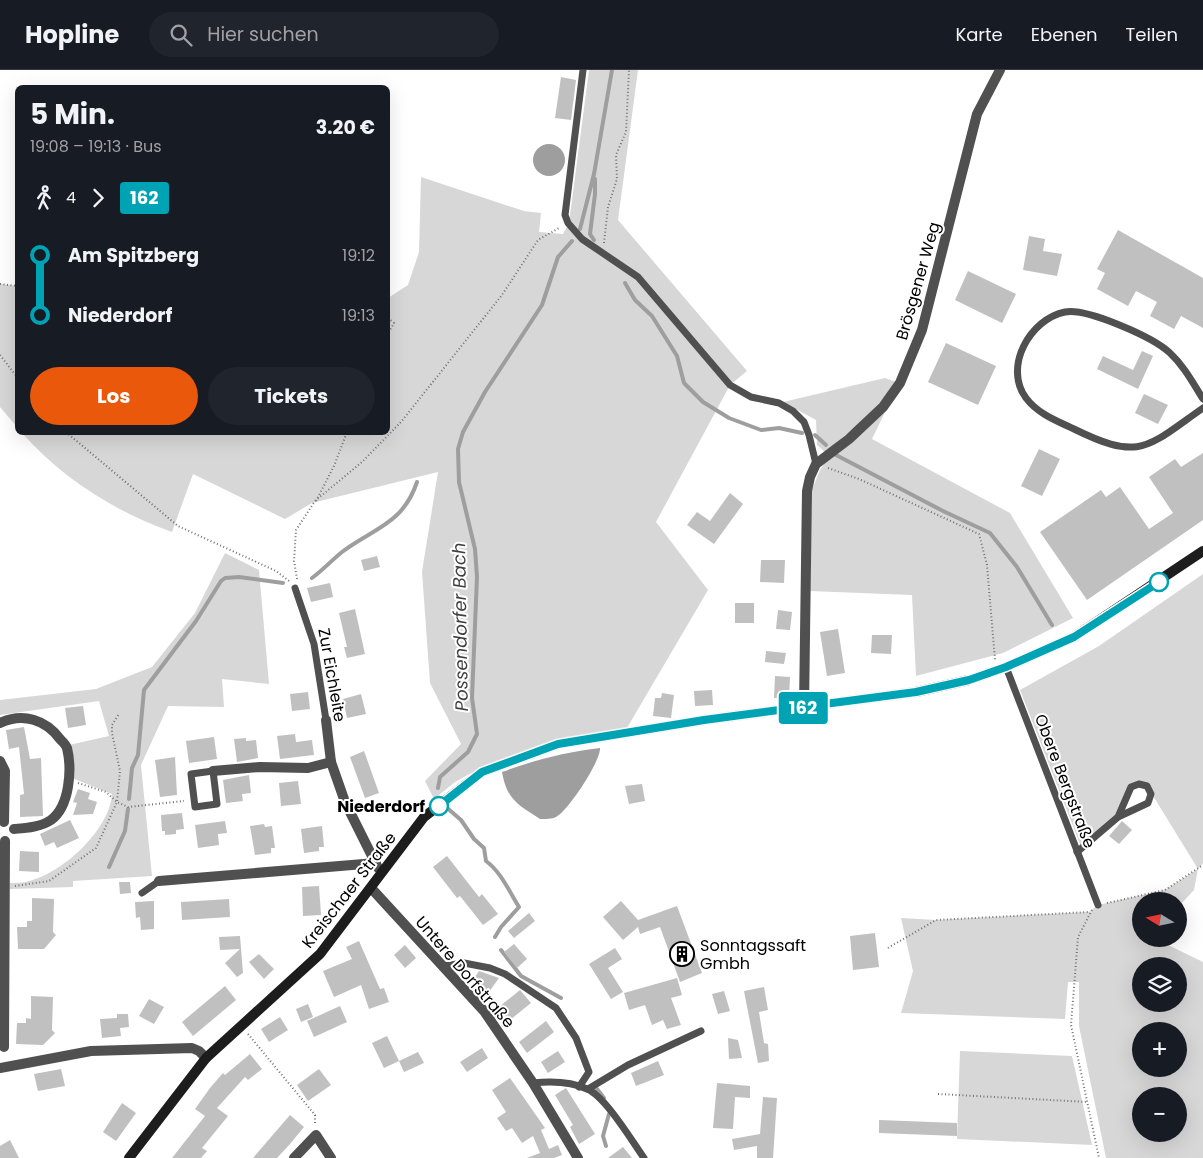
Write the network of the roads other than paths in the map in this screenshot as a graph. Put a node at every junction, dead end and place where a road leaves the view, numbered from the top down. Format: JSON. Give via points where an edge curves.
{"nodes":[{"id":1,"x":583,"y":70,"type":"edge"},
{"id":2,"x":1000,"y":70,"type":"edge"},
{"id":3,"x":1203,"y":399,"type":"edge"},
{"id":4,"x":1203,"y":408,"type":"edge"},
{"id":5,"x":816,"y":464,"type":"junction"},
{"id":6,"x":1203,"y":551,"type":"edge"},
{"id":7,"x":295,"y":588,"type":"road end"},
{"id":8,"x":1006,"y":667,"type":"junction"},
{"id":9,"x":804,"y":708,"type":"junction"},
{"id":10,"x":326,"y":720,"type":"joint"},
{"id":11,"x":0,"y":723,"type":"edge"},
{"id":12,"x":0,"y":761,"type":"edge"},
{"id":13,"x":330,"y":762,"type":"junction"},
{"id":14,"x":213,"y":771,"type":"junction"},
{"id":15,"x":1118,"y":817,"type":"junction"},
{"id":16,"x":2,"y":823,"type":"edge"},
{"id":17,"x":14,"y":829,"type":"junction"},
{"id":18,"x":3,"y":840,"type":"edge"},
{"id":19,"x":1077,"y":852,"type":"junction"},
{"id":20,"x":376,"y":863,"type":"junction"},
{"id":21,"x":381,"y":873,"type":"junction"},
{"id":22,"x":159,"y":881,"type":"joint"},
{"id":23,"x":370,"y":888,"type":"junction"},
{"id":24,"x":142,"y":893,"type":"dead end"},
{"id":25,"x":1098,"y":905,"type":"road end"},
{"id":26,"x":443,"y":966,"type":"junction"},
{"id":27,"x":700,"y":1031,"type":"dead end"},
{"id":28,"x":4,"y":1047,"type":"dead end"},
{"id":29,"x":206,"y":1058,"type":"junction"},
{"id":30,"x":0,"y":1068,"type":"edge"},
{"id":31,"x":533,"y":1083,"type":"junction"},
{"id":32,"x":579,"y":1087,"type":"junction"},
{"id":33,"x":588,"y":1089,"type":"junction"},
{"id":34,"x":129,"y":1158,"type":"edge"},
{"id":35,"x":294,"y":1158,"type":"edge"},
{"id":36,"x":331,"y":1158,"type":"edge"},
{"id":37,"x":578,"y":1158,"type":"edge"},
{"id":38,"x":644,"y":1158,"type":"edge"}],
"edges":[{"from":1,"to":5,"type":"lane","via":[[565,215],[568,223],[582,239],[638,277],[730,385],[751,397],[779,403],[793,411],[804,422]]},
{"from":2,"to":5,"type":"street","name":"Brösgener Weg","via":[[977,114],[922,330],[900,383],[882,407],[849,439]]},
{"from":3,"to":4,"type":"lane","via":[[1169,352],[1095,315],[1078,311],[1053,316],[1031,333],[1022,347],[1018,380],[1025,397],[1048,416],[1102,443],[1140,447],[1156,441]]},
{"from":5,"to":9,"type":"street","via":[[808,491]]},
{"from":6,"to":8,"type":"main road","name":"Kreischaer Straße","via":[[1074,637]]},
{"from":7,"to":10,"type":"lane","name":"Zur Eichleite","via":[[314,644]]},
{"from":8,"to":9,"type":"main road","name":"Kreischaer Straße","via":[[969,680],[916,692]]},
{"from":8,"to":19,"type":"lane","name":"Obere Bergstraße"},
{"from":9,"to":21,"type":"main road","name":"Kreischaer Straße","via":[[704,720],[558,744],[482,772],[424,817]]},
{"from":10,"to":13,"type":"street","name":"Zur Eichleite"},
{"from":11,"to":17,"type":"street","via":[[32,718],[52,728],[67,747],[69,780],[62,809],[51,820],[35,827]]},
{"from":12,"to":16,"type":"street","via":[[5,770]]},
{"from":13,"to":14,"type":"street","via":[[308,768],[260,767]]},
{"from":13,"to":20,"type":"street","name":"Zur Eichleite","via":[[345,802]]},
{"from":14,"to":14,"type":"lane","via":[[217,804],[195,807],[191,774]]},
{"from":15,"to":15,"type":"lane","via":[[1148,803],[1151,794],[1147,786],[1131,787]]},
{"from":15,"to":19,"type":"lane"},
{"from":16,"to":17,"type":"street","via":[[12,825]]},
{"from":17,"to":18,"type":"street","via":[[14,834]]},
{"from":18,"to":28,"type":"street"},
{"from":19,"to":25,"type":"lane","name":"Obere Bergstraße"},
{"from":20,"to":21,"type":"street","name":"Zur Eichleite"},
{"from":20,"to":22,"type":"street"},
{"from":21,"to":23,"type":"main road","name":"Kreischaer Straße"},
{"from":22,"to":24,"type":"lane"},
{"from":23,"to":26,"type":"street","name":"Untere Dorfstraße"},
{"from":23,"to":29,"type":"main road","name":"Kreischaer Straße","via":[[320,954]]},
{"from":26,"to":31,"type":"street","name":"Untere Dorfstraße","via":[[505,1039]]},
{"from":26,"to":32,"type":"lane","via":[[464,963],[490,968],[505,974],[556,1008],[576,1038],[587,1065],[589,1072]]},
{"from":27,"to":33,"type":"lane","via":[[628,1065]]},
{"from":29,"to":30,"type":"street","via":[[192,1048],[91,1051]]},
{"from":29,"to":34,"type":"main road","name":"Kreischaer Straße"},
{"from":31,"to":32,"type":"lane","via":[[554,1081]]},
{"from":31,"to":37,"type":"street","name":"Untere Dorfstraße"},
{"from":32,"to":33,"type":"lane"},
{"from":33,"to":38,"type":"lane","via":[[599,1098]]},
{"from":35,"to":36,"type":"street","via":[[316,1135]]}]}
